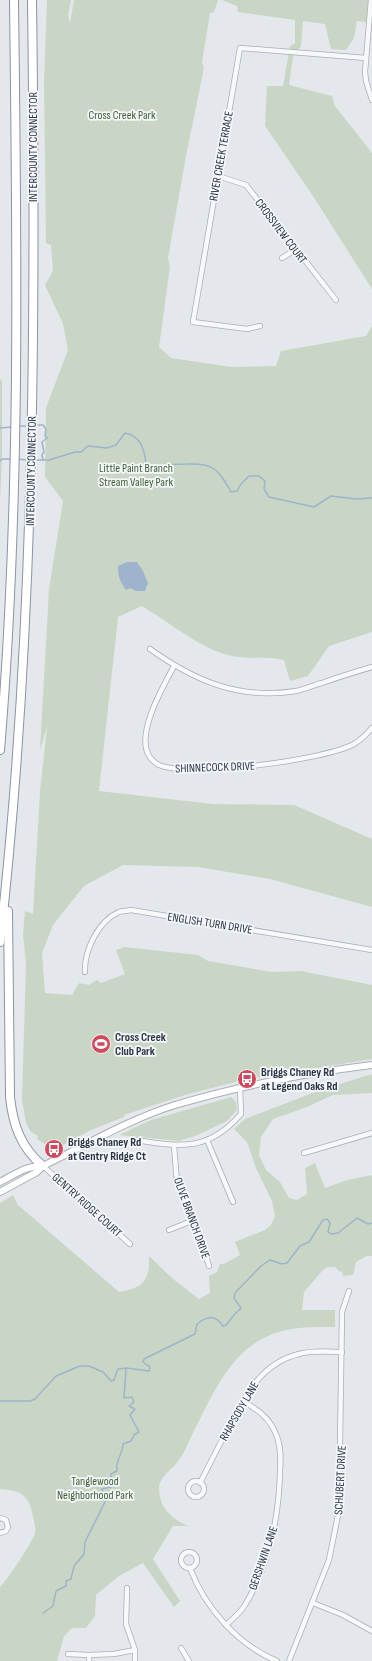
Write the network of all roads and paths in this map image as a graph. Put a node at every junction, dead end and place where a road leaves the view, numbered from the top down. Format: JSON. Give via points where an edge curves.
{"nodes":[{"id":1,"x":14,"y":0,"type":"edge"},
{"id":2,"x":32,"y":0,"type":"edge"},
{"id":3,"x":371,"y":0,"type":"edge"},
{"id":4,"x":366,"y":58,"type":"junction"},
{"id":5,"x":372,"y":100,"type":"edge"},
{"id":6,"x":218,"y":176,"type":"junction"},
{"id":7,"x":295,"y":250,"type":"junction"},
{"id":8,"x":282,"y":258,"type":"dead end"},
{"id":9,"x":336,"y":300,"type":"dead end"},
{"id":10,"x":260,"y":326,"type":"dead end"},
{"id":11,"x":150,"y":649,"type":"dead end"},
{"id":12,"x":174,"y":666,"type":"junction"},
{"id":13,"x":372,"y":667,"type":"edge"},
{"id":14,"x":5,"y":671,"type":"junction"},
{"id":15,"x":0,"y":681,"type":"edge"},
{"id":16,"x":372,"y":728,"type":"edge"},
{"id":17,"x":0,"y":750,"type":"edge"},
{"id":18,"x":7,"y":865,"type":"junction"},
{"id":19,"x":0,"y":942,"type":"edge"},
{"id":20,"x":372,"y":950,"type":"edge"},
{"id":21,"x":85,"y":972,"type":"dead end"},
{"id":22,"x":372,"y":1065,"type":"edge"},
{"id":23,"x":240,"y":1088,"type":"junction"},
{"id":24,"x":372,"y":1133,"type":"edge"},
{"id":25,"x":136,"y":1140,"type":"dead end"},
{"id":26,"x":207,"y":1140,"type":"junction"},
{"id":27,"x":174,"y":1146,"type":"junction"},
{"id":28,"x":304,"y":1153,"type":"dead end"},
{"id":29,"x":43,"y":1166,"type":"junction"},
{"id":30,"x":0,"y":1182,"type":"edge"},
{"id":31,"x":0,"y":1192,"type":"edge"},
{"id":32,"x":233,"y":1202,"type":"dead end"},
{"id":33,"x":194,"y":1220,"type":"junction"},
{"id":34,"x":169,"y":1230,"type":"dead end"},
{"id":35,"x":130,"y":1244,"type":"dead end"},
{"id":36,"x":209,"y":1266,"type":"dead end"},
{"id":37,"x":348,"y":1291,"type":"dead end"},
{"id":38,"x":342,"y":1352,"type":"junction"},
{"id":39,"x":242,"y":1401,"type":"junction"},
{"id":40,"x":200,"y":1483,"type":"dead end"},
{"id":41,"x":0,"y":1518,"type":"edge"},
{"id":42,"x":0,"y":1533,"type":"edge"},
{"id":43,"x":190,"y":1568,"type":"dead end"},
{"id":44,"x":127,"y":1588,"type":"dead end"},
{"id":45,"x":313,"y":1603,"type":"junction"},
{"id":46,"x":226,"y":1625,"type":"junction"},
{"id":47,"x":372,"y":1631,"type":"edge"},
{"id":48,"x":181,"y":1648,"type":"dead end"},
{"id":49,"x":135,"y":1650,"type":"junction"},
{"id":50,"x":68,"y":1654,"type":"dead end"},
{"id":51,"x":90,"y":1655,"type":"junction"},
{"id":52,"x":89,"y":1661,"type":"edge"},
{"id":53,"x":135,"y":1661,"type":"edge"},
{"id":54,"x":189,"y":1661,"type":"edge"},
{"id":55,"x":277,"y":1661,"type":"edge"},
{"id":56,"x":289,"y":1661,"type":"edge"}],
"edges":[{"from":1,"to":14,"type":"highway","name":"INTERCOUNTY CONNECTOR","via":[[16,356],[14,497]]},
{"from":2,"to":18,"type":"highway","name":"INTERCOUNTY CONNECTOR","via":[[33,360],[30,501],[23,684]]},
{"from":3,"to":4,"type":"street"},
{"from":4,"to":5,"type":"street","via":[[366,81]]},
{"from":4,"to":6,"type":"street","name":"RIVER CREEK TERRACE","via":[[240,48]]},
{"from":6,"to":7,"type":"street","name":"CROSSVIEW COURT","via":[[246,185]]},
{"from":6,"to":10,"type":"street","name":"RIVER CREEK TERRACE","via":[[193,322],[247,329]]},
{"from":7,"to":8,"type":"street"},
{"from":7,"to":9,"type":"street","name":"CROSSVIEW COURT"},
{"from":11,"to":12,"type":"street"},
{"from":12,"to":13,"type":"street","via":[[216,686],[242,692],[270,693],[297,691]]},
{"from":12,"to":16,"type":"street","name":"SHINNECOCK DRIVE","via":[[158,696],[145,746],[157,764],[169,768],[195,770],[280,763],[338,751],[354,744]]},
{"from":14,"to":15,"type":"highway"},
{"from":14,"to":17,"type":"highway","name":"INTERCOUNTY CONNECTOR"},
{"from":18,"to":19,"type":"highway","name":"INTERCOUNTY CONNECTOR"},
{"from":18,"to":29,"type":"highway","via":[[12,1116],[24,1146]]},
{"from":20,"to":21,"type":"street","name":"ENGLISH TURN DRIVE","via":[[131,910],[119,912],[96,935],[85,960]]},
{"from":22,"to":23,"type":"main road"},
{"from":23,"to":26,"type":"street","via":[[241,1114],[232,1124]]},
{"from":23,"to":29,"type":"main road","via":[[174,1105],[99,1136]]},
{"from":24,"to":28,"type":"street"},
{"from":25,"to":27,"type":"street"},
{"from":26,"to":27,"type":"street","via":[[188,1146]]},
{"from":26,"to":32,"type":"street"},
{"from":27,"to":33,"type":"street","name":"OLIVE BRANCH DRIVE","via":[[177,1183]]},
{"from":29,"to":30,"type":"main road","via":[[25,1169]]},
{"from":29,"to":31,"type":"main road","via":[[37,1172]]},
{"from":29,"to":35,"type":"street","name":"GENTRY RIDGE COURT"},
{"from":33,"to":34,"type":"street"},
{"from":33,"to":36,"type":"street","name":"OLIVE BRANCH DRIVE"},
{"from":37,"to":38,"type":"street","name":"SCHUBERT DRIVE","via":[[342,1312]]},
{"from":38,"to":39,"type":"street","name":"RHAPSODY LANE","via":[[311,1352],[275,1364],[251,1386]]},
{"from":38,"to":45,"type":"street","name":"SCHUBERT DRIVE","via":[[339,1510],[329,1560]]},
{"from":39,"to":40,"type":"street","name":"RHAPSODY LANE"},
{"from":39,"to":46,"type":"street","name":"GERSHWIN LANE","via":[[264,1415],[276,1433],[281,1450],[280,1496],[272,1540],[253,1590],[244,1607]]},
{"from":41,"to":42,"type":"street","via":[[6,1520],[8,1527]]},
{"from":43,"to":46,"type":"street","via":[[202,1594]]},
{"from":44,"to":49,"type":"street","via":[[126,1624]]},
{"from":45,"to":47,"type":"street","via":[[343,1615]]},
{"from":45,"to":56,"type":"street","name":"SCHUBERT DRIVE"},
{"from":46,"to":55,"type":"street","via":[[244,1643]]},
{"from":48,"to":54,"type":"street"},
{"from":49,"to":51,"type":"street"},
{"from":49,"to":53,"type":"street"},
{"from":50,"to":51,"type":"street"},
{"from":51,"to":52,"type":"street"}]}
